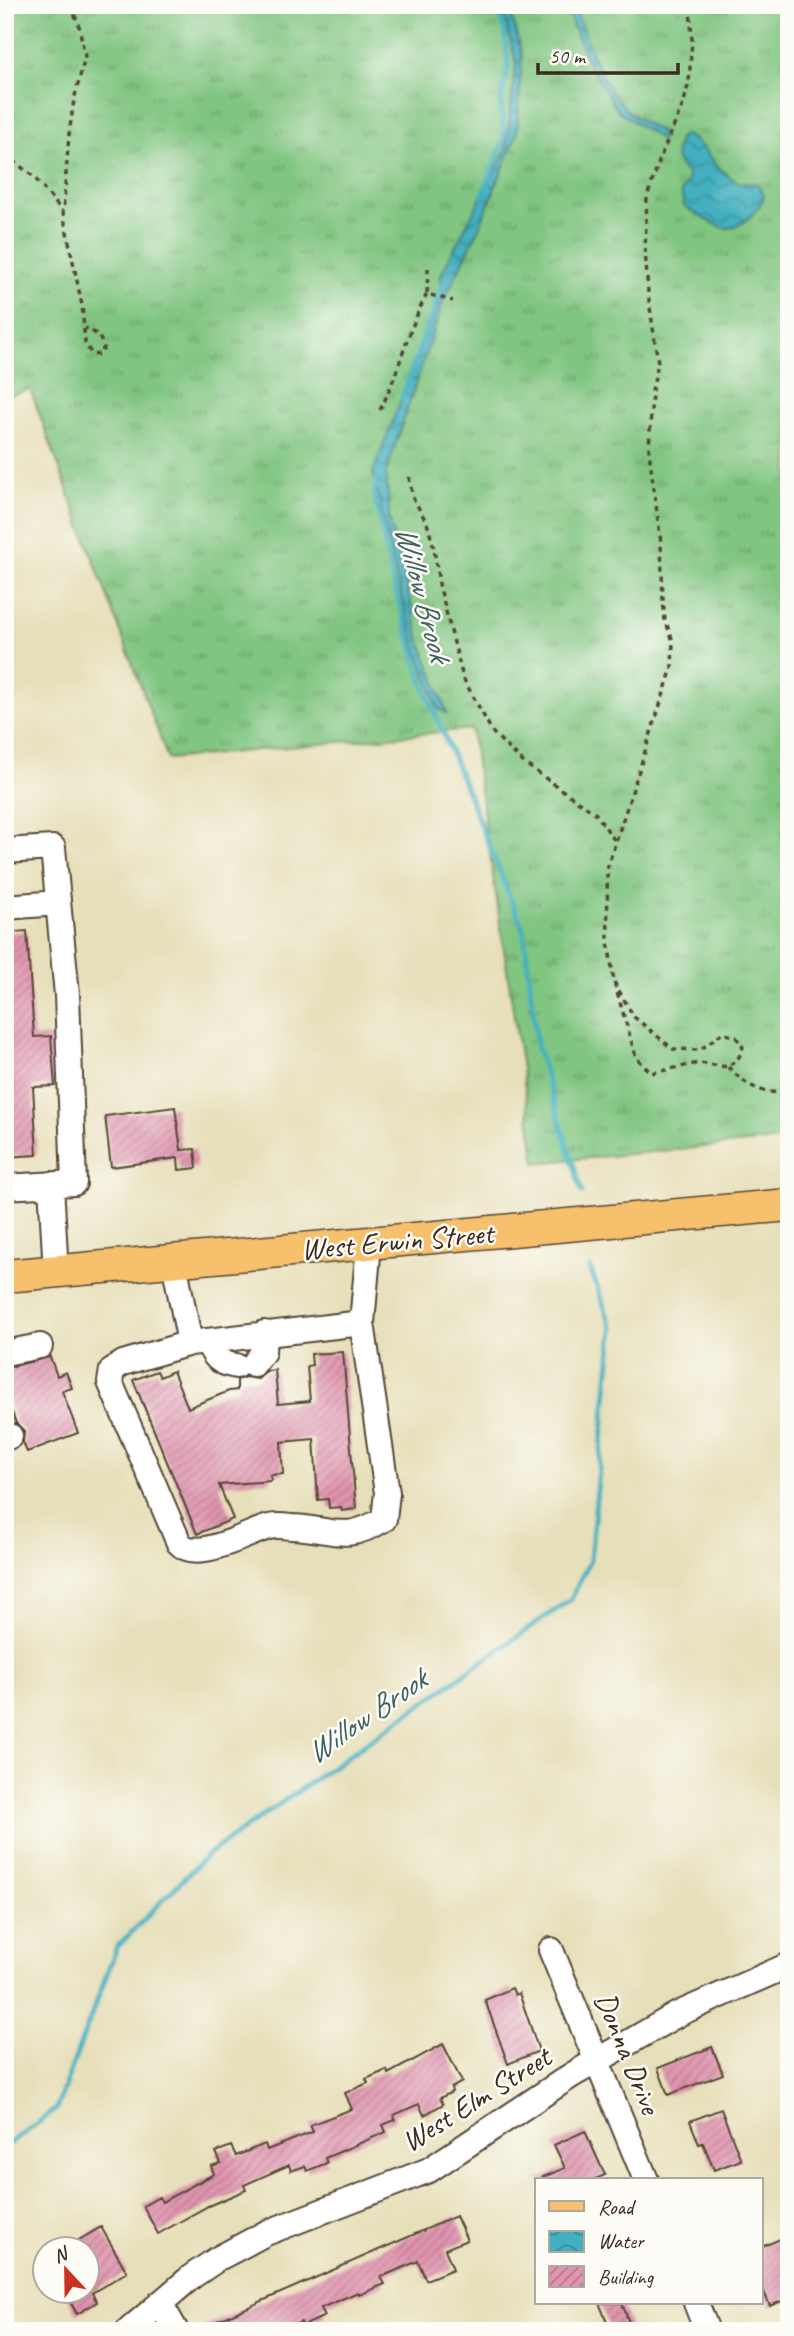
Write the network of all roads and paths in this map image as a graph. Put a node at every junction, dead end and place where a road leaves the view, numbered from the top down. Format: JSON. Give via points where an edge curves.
{"nodes":[{"id":1,"x":71,"y":5,"type":"edge"},
{"id":2,"x":690,"y":5,"type":"edge"},
{"id":3,"x":5,"y":154,"type":"edge"},
{"id":4,"x":63,"y":213,"type":"junction"},
{"id":5,"x":428,"y":268,"type":"dead end"},
{"id":6,"x":430,"y":295,"type":"junction"},
{"id":7,"x":453,"y":301,"type":"dead end"},
{"id":8,"x":85,"y":328,"type":"junction"},
{"id":9,"x":380,"y":410,"type":"dead end"},
{"id":10,"x":409,"y":477,"type":"dead end"},
{"id":11,"x":615,"y":841,"type":"junction"},
{"id":12,"x":5,"y":851,"type":"edge"},
{"id":13,"x":58,"y":903,"type":"junction"},
{"id":14,"x":5,"y":907,"type":"edge"},
{"id":15,"x":614,"y":982,"type":"junction"},
{"id":16,"x":728,"y":1067,"type":"junction"},
{"id":17,"x":789,"y":1090,"type":"edge"},
{"id":18,"x":51,"y":1184,"type":"junction"},
{"id":19,"x":5,"y":1187,"type":"edge"},
{"id":20,"x":789,"y":1205,"type":"edge"},
{"id":21,"x":369,"y":1244,"type":"junction"},
{"id":22,"x":174,"y":1262,"type":"junction"},
{"id":23,"x":56,"y":1273,"type":"junction"},
{"id":24,"x":5,"y":1276,"type":"edge"},
{"id":25,"x":362,"y":1323,"type":"junction"},
{"id":26,"x":264,"y":1334,"type":"junction"},
{"id":27,"x":198,"y":1342,"type":"junction"},
{"id":28,"x":40,"y":1346,"type":"dead end"},
{"id":29,"x":5,"y":1353,"type":"edge"},
{"id":30,"x":551,"y":1950,"type":"dead end"},
{"id":31,"x":789,"y":1965,"type":"edge"},
{"id":32,"x":597,"y":2060,"type":"junction"},
{"id":33,"x":645,"y":2178,"type":"edge"},
{"id":34,"x":160,"y":2303,"type":"junction"},
{"id":35,"x":696,"y":2304,"type":"edge"},
{"id":36,"x":128,"y":2331,"type":"edge"},
{"id":37,"x":176,"y":2331,"type":"edge"},
{"id":38,"x":707,"y":2331,"type":"edge"}],
"edges":[{"from":1,"to":4,"type":"path","via":[[85,57],[69,134]]},
{"from":2,"to":11,"type":"path","via":[[689,81],[647,197],[645,248],[658,363],[649,451],[665,620],[673,641],[672,668]]},
{"from":3,"to":4,"type":"path","via":[[34,177]]},
{"from":4,"to":8,"type":"path"},
{"from":5,"to":6,"type":"path"},
{"from":6,"to":7,"type":"path"},
{"from":6,"to":9,"type":"path","via":[[417,312]]},
{"from":8,"to":8,"type":"path","via":[[85,343],[92,355],[101,354],[101,339]]},
{"from":10,"to":11,"type":"path","via":[[435,548],[463,678],[493,733],[524,763],[596,814]]},
{"from":11,"to":15,"type":"path","via":[[607,869]]},
{"from":12,"to":13,"type":"street","via":[[53,848]]},
{"from":13,"to":14,"type":"street"},
{"from":13,"to":18,"type":"street","via":[[67,995],[74,1183]]},
{"from":15,"to":16,"type":"path","via":[[636,1057],[651,1073],[699,1063]]},
{"from":15,"to":16,"type":"path","via":[[634,1017],[673,1049],[700,1050],[722,1033],[736,1037],[743,1047]]},
{"from":16,"to":17,"type":"path","via":[[758,1090],[779,1094]]},
{"from":18,"to":19,"type":"street"},
{"from":18,"to":23,"type":"street"},
{"from":20,"to":21,"type":"main road","name":"West Erwin Street"},
{"from":21,"to":22,"type":"main road","name":"West Erwin Street"},
{"from":21,"to":25,"type":"street"},
{"from":22,"to":23,"type":"main road","name":"West Erwin Street"},
{"from":22,"to":27,"type":"street"},
{"from":23,"to":24,"type":"main road","name":"West Erwin Street"},
{"from":25,"to":26,"type":"street"},
{"from":25,"to":27,"type":"street","via":[[387,1493],[384,1519],[354,1534],[272,1526],[200,1551],[184,1549],[179,1543],[110,1382],[112,1370],[123,1363]]},
{"from":26,"to":27,"type":"street"},
{"from":26,"to":27,"type":"street","via":[[263,1352],[245,1365],[223,1364]]},
{"from":28,"to":29,"type":"street"},
{"from":30,"to":32,"type":"street","name":"Donna Drive"},
{"from":31,"to":32,"type":"street","name":"West Elm Street","via":[[678,2014]]},
{"from":32,"to":33,"type":"street","name":"Donna Drive"},
{"from":32,"to":34,"type":"street","name":"West Elm Street","via":[[429,2170],[266,2233],[219,2258]]},
{"from":34,"to":36,"type":"street","name":"West Elm Street"},
{"from":34,"to":37,"type":"street"},
{"from":35,"to":38,"type":"street"}]}
